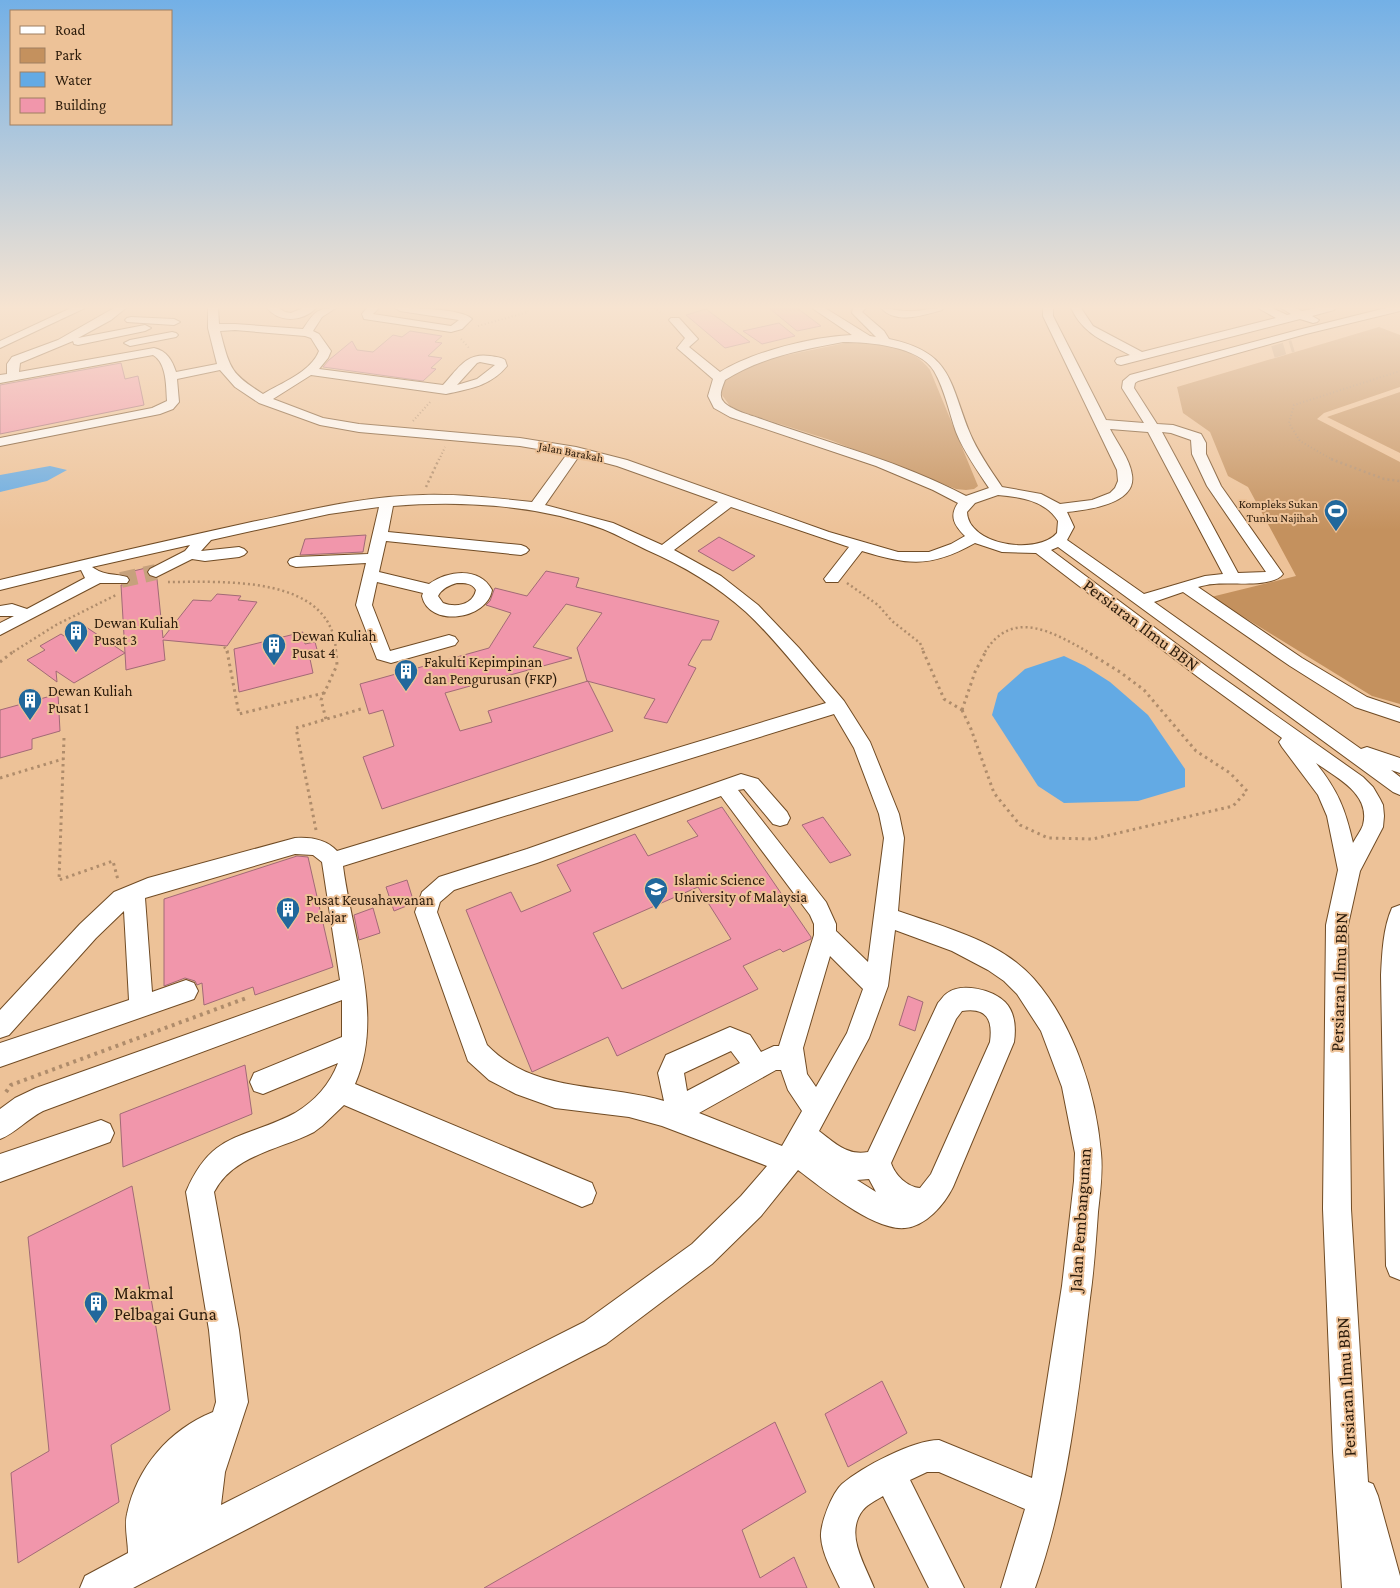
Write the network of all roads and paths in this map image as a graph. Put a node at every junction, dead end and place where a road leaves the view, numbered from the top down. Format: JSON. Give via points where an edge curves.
{"nodes":[{"id":1,"x":170,"y":382,"type":"edge"},
{"id":2,"x":236,"y":382,"type":"edge"},
{"id":3,"x":291,"y":382,"type":"edge"},
{"id":4,"x":357,"y":382,"type":"edge"},
{"id":5,"x":450,"y":382,"type":"edge"},
{"id":6,"x":480,"y":382,"type":"edge"},
{"id":7,"x":719,"y":382,"type":"edge"},
{"id":8,"x":945,"y":382,"type":"edge"},
{"id":9,"x":1080,"y":382,"type":"edge"},
{"id":10,"x":1128,"y":382,"type":"edge"},
{"id":11,"x":1365,"y":382,"type":"edge"},
{"id":12,"x":423,"y":387,"type":"junction"},
{"id":13,"x":443,"y":389,"type":"junction"},
{"id":14,"x":407,"y":398,"type":"dead end"},
{"id":15,"x":263,"y":400,"type":"junction"},
{"id":16,"x":1101,"y":424,"type":"junction"},
{"id":17,"x":1153,"y":428,"type":"junction"},
{"id":18,"x":403,"y":432,"type":"junction"},
{"id":19,"x":451,"y":435,"type":"junction"},
{"id":20,"x":0,"y":442,"type":"edge"},
{"id":21,"x":576,"y":451,"type":"junction"},
{"id":22,"x":1400,"y":481,"type":"edge"},
{"id":23,"x":998,"y":491,"type":"junction"},
{"id":24,"x":421,"y":499,"type":"junction"},
{"id":25,"x":729,"y":501,"type":"junction"},
{"id":26,"x":966,"y":501,"type":"junction"},
{"id":27,"x":387,"y":502,"type":"junction"},
{"id":28,"x":536,"y":507,"type":"junction"},
{"id":29,"x":1056,"y":509,"type":"junction"},
{"id":30,"x":379,"y":536,"type":"junction"},
{"id":31,"x":975,"y":536,"type":"junction"},
{"id":32,"x":206,"y":537,"type":"junction"},
{"id":33,"x":1050,"y":545,"type":"junction"},
{"id":34,"x":858,"y":546,"type":"junction"},
{"id":35,"x":521,"y":550,"type":"dead end"},
{"id":36,"x":665,"y":550,"type":"junction"},
{"id":37,"x":239,"y":552,"type":"dead end"},
{"id":38,"x":190,"y":554,"type":"junction"},
{"id":39,"x":374,"y":558,"type":"junction"},
{"id":40,"x":296,"y":562,"type":"dead end"},
{"id":41,"x":91,"y":571,"type":"junction"},
{"id":42,"x":370,"y":575,"type":"junction"},
{"id":43,"x":159,"y":577,"type":"joint"},
{"id":44,"x":834,"y":577,"type":"joint"},
{"id":45,"x":1233,"y":578,"type":"junction"},
{"id":46,"x":0,"y":585,"type":"edge"},
{"id":47,"x":1185,"y":586,"type":"junction"},
{"id":48,"x":118,"y":587,"type":"joint"},
{"id":49,"x":431,"y":590,"type":"dead end"},
{"id":50,"x":1140,"y":601,"type":"junction"},
{"id":51,"x":0,"y":611,"type":"edge"},
{"id":52,"x":29,"y":615,"type":"junction"},
{"id":53,"x":0,"y":630,"type":"edge"},
{"id":54,"x":450,"y":641,"type":"dead end"},
{"id":55,"x":224,"y":647,"type":"dead end"},
{"id":56,"x":0,"y":662,"type":"edge"},
{"id":57,"x":325,"y":692,"type":"junction"},
{"id":58,"x":838,"y":706,"type":"junction"},
{"id":59,"x":362,"y":709,"type":"dead end"},
{"id":60,"x":962,"y":710,"type":"junction"},
{"id":61,"x":1400,"y":716,"type":"edge"},
{"id":62,"x":326,"y":719,"type":"junction"},
{"id":63,"x":1307,"y":719,"type":"junction"},
{"id":64,"x":1279,"y":728,"type":"junction"},
{"id":65,"x":64,"y":738,"type":"dead end"},
{"id":66,"x":63,"y":759,"type":"junction"},
{"id":67,"x":1400,"y":766,"type":"edge"},
{"id":68,"x":0,"y":778,"type":"edge"},
{"id":69,"x":725,"y":787,"type":"junction"},
{"id":70,"x":1400,"y":788,"type":"edge"},
{"id":71,"x":780,"y":818,"type":"dead end"},
{"id":72,"x":326,"y":854,"type":"junction"},
{"id":73,"x":1349,"y":870,"type":"junction"},
{"id":74,"x":128,"y":896,"type":"junction"},
{"id":75,"x":1400,"y":915,"type":"edge"},
{"id":76,"x":886,"y":917,"type":"junction"},
{"id":77,"x":825,"y":935,"type":"junction"},
{"id":78,"x":1397,"y":946,"type":"edge"},
{"id":79,"x":352,"y":986,"type":"junction"},
{"id":80,"x":876,"y":986,"type":"junction"},
{"id":81,"x":186,"y":991,"type":"dead end"},
{"id":82,"x":248,"y":997,"type":"dead end"},
{"id":83,"x":141,"y":1007,"type":"junction"},
{"id":84,"x":0,"y":1027,"type":"edge"},
{"id":85,"x":355,"y":1044,"type":"junction"},
{"id":86,"x":0,"y":1055,"type":"edge"},
{"id":87,"x":791,"y":1058,"type":"junction"},
{"id":88,"x":756,"y":1068,"type":"junction"},
{"id":89,"x":263,"y":1082,"type":"dead end"},
{"id":90,"x":338,"y":1090,"type":"junction"},
{"id":91,"x":0,"y":1099,"type":"edge"},
{"id":92,"x":817,"y":1109,"type":"junction"},
{"id":93,"x":679,"y":1114,"type":"junction"},
{"id":94,"x":0,"y":1126,"type":"edge"},
{"id":95,"x":101,"y":1133,"type":"dead end"},
{"id":96,"x":795,"y":1149,"type":"junction"},
{"id":97,"x":877,"y":1163,"type":"junction"},
{"id":98,"x":0,"y":1168,"type":"edge"},
{"id":99,"x":582,"y":1192,"type":"dead end"},
{"id":100,"x":929,"y":1198,"type":"junction"},
{"id":101,"x":1400,"y":1266,"type":"edge"},
{"id":102,"x":223,"y":1414,"type":"junction"},
{"id":103,"x":1349,"y":1452,"type":"junction"},
{"id":104,"x":889,"y":1473,"type":"junction"},
{"id":105,"x":1044,"y":1500,"type":"junction"},
{"id":106,"x":173,"y":1548,"type":"junction"},
{"id":107,"x":97,"y":1588,"type":"edge"},
{"id":108,"x":858,"y":1588,"type":"edge"},
{"id":109,"x":946,"y":1588,"type":"edge"},
{"id":110,"x":1018,"y":1588,"type":"edge"},
{"id":111,"x":1359,"y":1588,"type":"edge"},
{"id":112,"x":1386,"y":1588,"type":"edge"}],
"edges":[{"from":1,"to":20,"type":"street","via":[[173,402],[162,409]]},
{"from":2,"to":15,"type":"street","name":"Jalan Barakah"},
{"from":3,"to":15,"type":"street"},
{"from":4,"to":12,"type":"street","via":[[382,388]]},
{"from":5,"to":13,"type":"street"},
{"from":6,"to":13,"type":"street","via":[[460,389]]},
{"from":7,"to":26,"type":"street","via":[[714,396],[718,405],[735,414],[867,457]]},
{"from":8,"to":23,"type":"street","via":[[966,440]]},
{"from":9,"to":16,"type":"street"},
{"from":10,"to":17,"type":"street","via":[[1129,392]]},
{"from":11,"to":22,"type":"path","via":[[1294,405],[1289,423],[1300,441],[1336,462],[1384,479]]},
{"from":12,"to":13,"type":"street"},
{"from":12,"to":14,"type":"street"},
{"from":13,"to":18,"type":"path"},
{"from":15,"to":18,"type":"street","name":"Jalan Barakah","via":[[320,421]]},
{"from":16,"to":17,"type":"street"},
{"from":16,"to":29,"type":"street","via":[[1124,470],[1126,481],[1121,489],[1093,505]]},
{"from":17,"to":45,"type":"street"},
{"from":17,"to":45,"type":"street","via":[[1173,429],[1196,437],[1199,454],[1214,486],[1275,574],[1266,578]]},
{"from":18,"to":19,"type":"street","name":"Jalan Barakah"},
{"from":19,"to":21,"type":"street","name":"Jalan Barakah"},
{"from":19,"to":24,"type":"path"},
{"from":21,"to":25,"type":"street","name":"Jalan Barakah","via":[[622,463]]},
{"from":21,"to":28,"type":"street"},
{"from":23,"to":26,"type":"street"},
{"from":23,"to":29,"type":"street","via":[[1030,495]]},
{"from":24,"to":27,"type":"street"},
{"from":24,"to":28,"type":"street"},
{"from":25,"to":34,"type":"street","name":"Jalan Barakah"},
{"from":25,"to":36,"type":"street"},
{"from":26,"to":31,"type":"street","via":[[960,509],[960,518],[965,528]]},
{"from":27,"to":30,"type":"street"},
{"from":27,"to":32,"type":"street","via":[[329,510]]},
{"from":28,"to":36,"type":"street","via":[[608,526]]},
{"from":29,"to":33,"type":"street","via":[[1066,525],[1065,534]]},
{"from":30,"to":35,"type":"street"},
{"from":30,"to":39,"type":"street"},
{"from":31,"to":33,"type":"street","via":[[1006,548]]},
{"from":31,"to":34,"type":"street","name":"Jalan Barakah","via":[[932,556],[916,558],[897,557]]},
{"from":32,"to":38,"type":"street"},
{"from":32,"to":41,"type":"street"},
{"from":33,"to":50,"type":"street","name":"Persiaran Ilmu BBN"},
{"from":33,"to":64,"type":"street","name":"Persiaran Ilmu BBN"},
{"from":34,"to":44,"type":"street"},
{"from":36,"to":58,"type":"street","via":[[715,579],[752,609]]},
{"from":37,"to":38,"type":"street","via":[[205,556]]},
{"from":38,"to":43,"type":"street"},
{"from":39,"to":40,"type":"street"},
{"from":39,"to":42,"type":"street"},
{"from":41,"to":46,"type":"street"},
{"from":41,"to":48,"type":"street"},
{"from":41,"to":52,"type":"street"},
{"from":42,"to":49,"type":"street"},
{"from":42,"to":54,"type":"street","via":[[364,605],[383,655],[396,656]]},
{"from":43,"to":57,"type":"path","via":[[240,582],[278,589],[308,601],[326,619],[336,641],[337,665]]},
{"from":44,"to":60,"type":"path","via":[[878,605],[920,643],[944,700]]},
{"from":45,"to":47,"type":"street","via":[[1211,579]]},
{"from":47,"to":50,"type":"street"},
{"from":47,"to":61,"type":"street","via":[[1361,702]]},
{"from":48,"to":56,"type":"path"},
{"from":50,"to":63,"type":"street","name":"Persiaran Ilmu BBN"},
{"from":51,"to":52,"type":"street","via":[[12,609]]},
{"from":52,"to":53,"type":"street"},
{"from":55,"to":57,"type":"path","via":[[228,652],[239,714]]},
{"from":57,"to":62,"type":"path","via":[[322,700]]},
{"from":58,"to":72,"type":"street"},
{"from":58,"to":76,"type":"street","via":[[863,747],[889,814],[894,838]]},
{"from":59,"to":62,"type":"path"},
{"from":60,"to":60,"type":"path","via":[[994,793],[1020,825],[1048,838],[1093,839],[1233,806],[1246,791],[1235,777],[1196,751],[1145,691],[1105,662],[1062,639],[1032,628],[1020,626],[1004,632],[987,648],[975,670]]},
{"from":62,"to":72,"type":"path","via":[[296,728]]},
{"from":63,"to":67,"type":"street","via":[[1344,743]]},
{"from":63,"to":70,"type":"street","name":"Persiaran Ilmu BBN"},
{"from":64,"to":73,"type":"street","via":[[1327,792],[1337,816]]},
{"from":64,"to":73,"type":"street","name":"Persiaran Ilmu BBN","via":[[1356,782],[1373,804],[1373,827]]},
{"from":65,"to":66,"type":"path"},
{"from":66,"to":68,"type":"path"},
{"from":66,"to":74,"type":"path","via":[[59,880],[113,861]]},
{"from":69,"to":71,"type":"street","via":[[741,781],[752,784]]},
{"from":69,"to":77,"type":"street","via":[[818,909],[825,924]]},
{"from":69,"to":93,"type":"street","via":[[530,857],[447,883],[426,903],[426,912],[477,1053],[485,1063],[520,1082],[562,1097],[619,1102]]},
{"from":72,"to":74,"type":"street","via":[[295,846]]},
{"from":72,"to":79,"type":"street"},
{"from":73,"to":103,"type":"street","name":"Persiaran Ilmu BBN","via":[[1337,925],[1337,1209]]},
{"from":74,"to":83,"type":"street"},
{"from":74,"to":84,"type":"street","via":[[88,931]]},
{"from":75,"to":78,"type":"street"},
{"from":76,"to":80,"type":"street"},
{"from":76,"to":105,"type":"street","name":"Jalan Pembangunan","via":[[957,943],[1005,969],[1023,984],[1040,1005],[1057,1039],[1080,1108],[1088,1154],[1080,1270]]},
{"from":77,"to":80,"type":"street"},
{"from":77,"to":87,"type":"street","via":[[791,1048]]},
{"from":78,"to":101,"type":"street"},
{"from":79,"to":85,"type":"street"},
{"from":79,"to":94,"type":"street","via":[[36,1101]]},
{"from":80,"to":92,"type":"street","via":[[856,1038]]},
{"from":81,"to":83,"type":"street"},
{"from":82,"to":91,"type":"path","via":[[11,1085]]},
{"from":83,"to":86,"type":"street"},
{"from":85,"to":89,"type":"street"},
{"from":85,"to":90,"type":"street","via":[[346,1076]]},
{"from":87,"to":88,"type":"street","via":[[774,1058]]},
{"from":87,"to":92,"type":"street","via":[[794,1077]]},
{"from":88,"to":93,"type":"street"},
{"from":88,"to":93,"type":"street","via":[[741,1043],[730,1039],[675,1064],[671,1073]]},
{"from":90,"to":99,"type":"street"},
{"from":90,"to":102,"type":"street","via":[[332,1101],[314,1116],[236,1150],[204,1178],[200,1192],[224,1330]]},
{"from":92,"to":96,"type":"street"},
{"from":93,"to":96,"type":"street"},
{"from":95,"to":98,"type":"street"},
{"from":96,"to":97,"type":"street","via":[[847,1166],[864,1168]]},
{"from":96,"to":100,"type":"street","via":[[875,1208],[892,1214],[906,1214]]},
{"from":96,"to":106,"type":"street","via":[[751,1206],[702,1254],[595,1333]]},
{"from":97,"to":100,"type":"street","via":[[882,1178],[895,1192],[908,1200],[920,1202]]},
{"from":97,"to":100,"type":"street","via":[[947,1011],[955,1001],[976,999],[987,1002],[1004,1020],[1002,1042],[945,1172]]},
{"from":102,"to":106,"type":"street","via":[[209,1472]]},
{"from":102,"to":106,"type":"street","via":[[164,1467],[150,1492],[144,1516]]},
{"from":103,"to":111,"type":"street","name":"Persiaran Ilmu BBN"},
{"from":103,"to":112,"type":"street"},
{"from":104,"to":105,"type":"street","via":[[926,1456],[939,1456]]},
{"from":104,"to":108,"type":"street","via":[[852,1497],[839,1523],[841,1550]]},
{"from":104,"to":109,"type":"street"},
{"from":105,"to":110,"type":"street","name":"Jalan Pembangunan"},
{"from":106,"to":107,"type":"street"}]}
